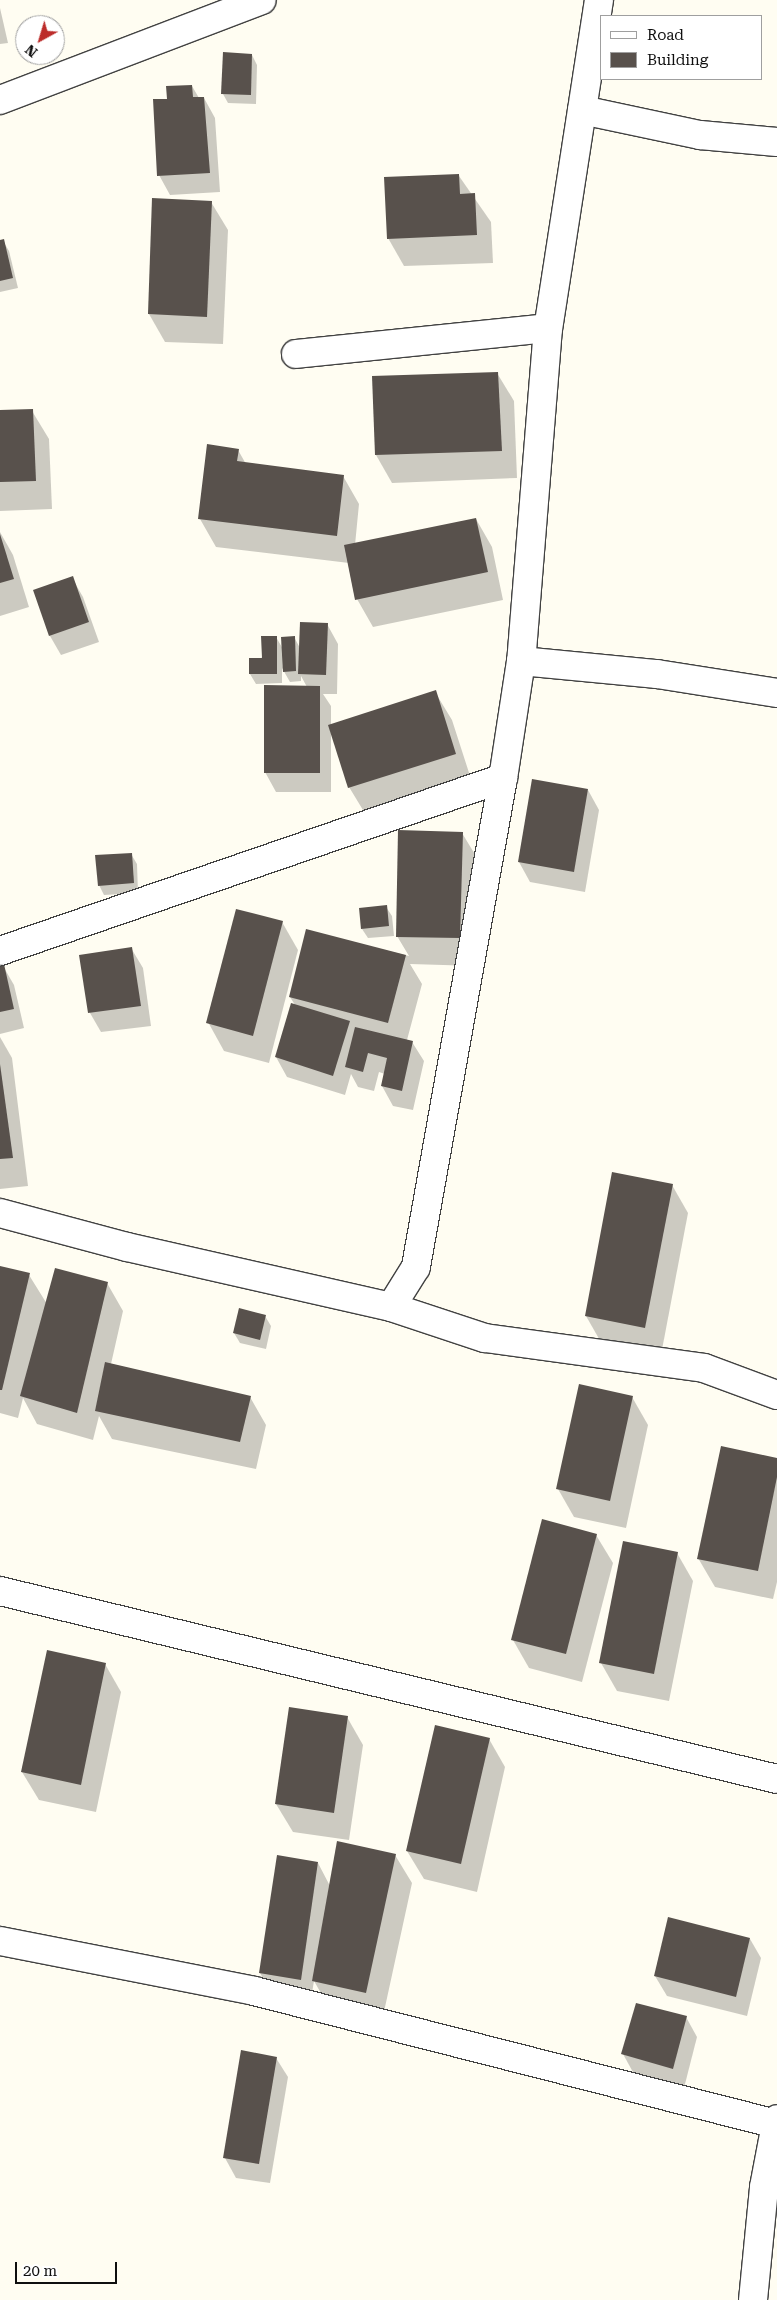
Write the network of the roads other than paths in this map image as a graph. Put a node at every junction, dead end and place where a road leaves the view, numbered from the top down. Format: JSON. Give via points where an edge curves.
{"nodes":[{"id":1,"x":262,"y":0,"type":"edge"},
{"id":2,"x":599,"y":0,"type":"edge"},
{"id":3,"x":0,"y":100,"type":"edge"},
{"id":4,"x":582,"y":110,"type":"junction"},
{"id":5,"x":777,"y":142,"type":"edge"},
{"id":6,"x":548,"y":328,"type":"junction"},
{"id":7,"x":296,"y":354,"type":"dead end"},
{"id":8,"x":521,"y":661,"type":"junction"},
{"id":9,"x":777,"y":693,"type":"edge"},
{"id":10,"x":502,"y":783,"type":"junction"},
{"id":11,"x":0,"y":939,"type":"edge"},
{"id":12,"x":0,"y":951,"type":"edge"},
{"id":13,"x":0,"y":1213,"type":"edge"},
{"id":14,"x":390,"y":1307,"type":"junction"},
{"id":15,"x":777,"y":1395,"type":"edge"},
{"id":16,"x":0,"y":1591,"type":"edge"},
{"id":17,"x":777,"y":1779,"type":"edge"},
{"id":18,"x":0,"y":1941,"type":"edge"},
{"id":19,"x":777,"y":2122,"type":"edge"},
{"id":20,"x":753,"y":2300,"type":"edge"}],
"edges":[{"from":1,"to":3,"type":"street"},
{"from":2,"to":4,"type":"street"},
{"from":4,"to":5,"type":"street","via":[[700,135]]},
{"from":4,"to":6,"type":"street"},
{"from":6,"to":7,"type":"street"},
{"from":6,"to":8,"type":"street"},
{"from":8,"to":9,"type":"street","via":[[657,674]]},
{"from":8,"to":10,"type":"street"},
{"from":10,"to":11,"type":"street","via":[[265,848],[206,868],[126,906],[66,917]]},
{"from":10,"to":12,"type":"street"},
{"from":10,"to":14,"type":"street","via":[[416,1267]]},
{"from":13,"to":14,"type":"street","via":[[127,1247]]},
{"from":14,"to":15,"type":"street","via":[[485,1338],[704,1368]]},
{"from":16,"to":17,"type":"street"},
{"from":18,"to":19,"type":"street","via":[[254,1991]]},
{"from":19,"to":20,"type":"street","via":[[764,2187]]}]}
